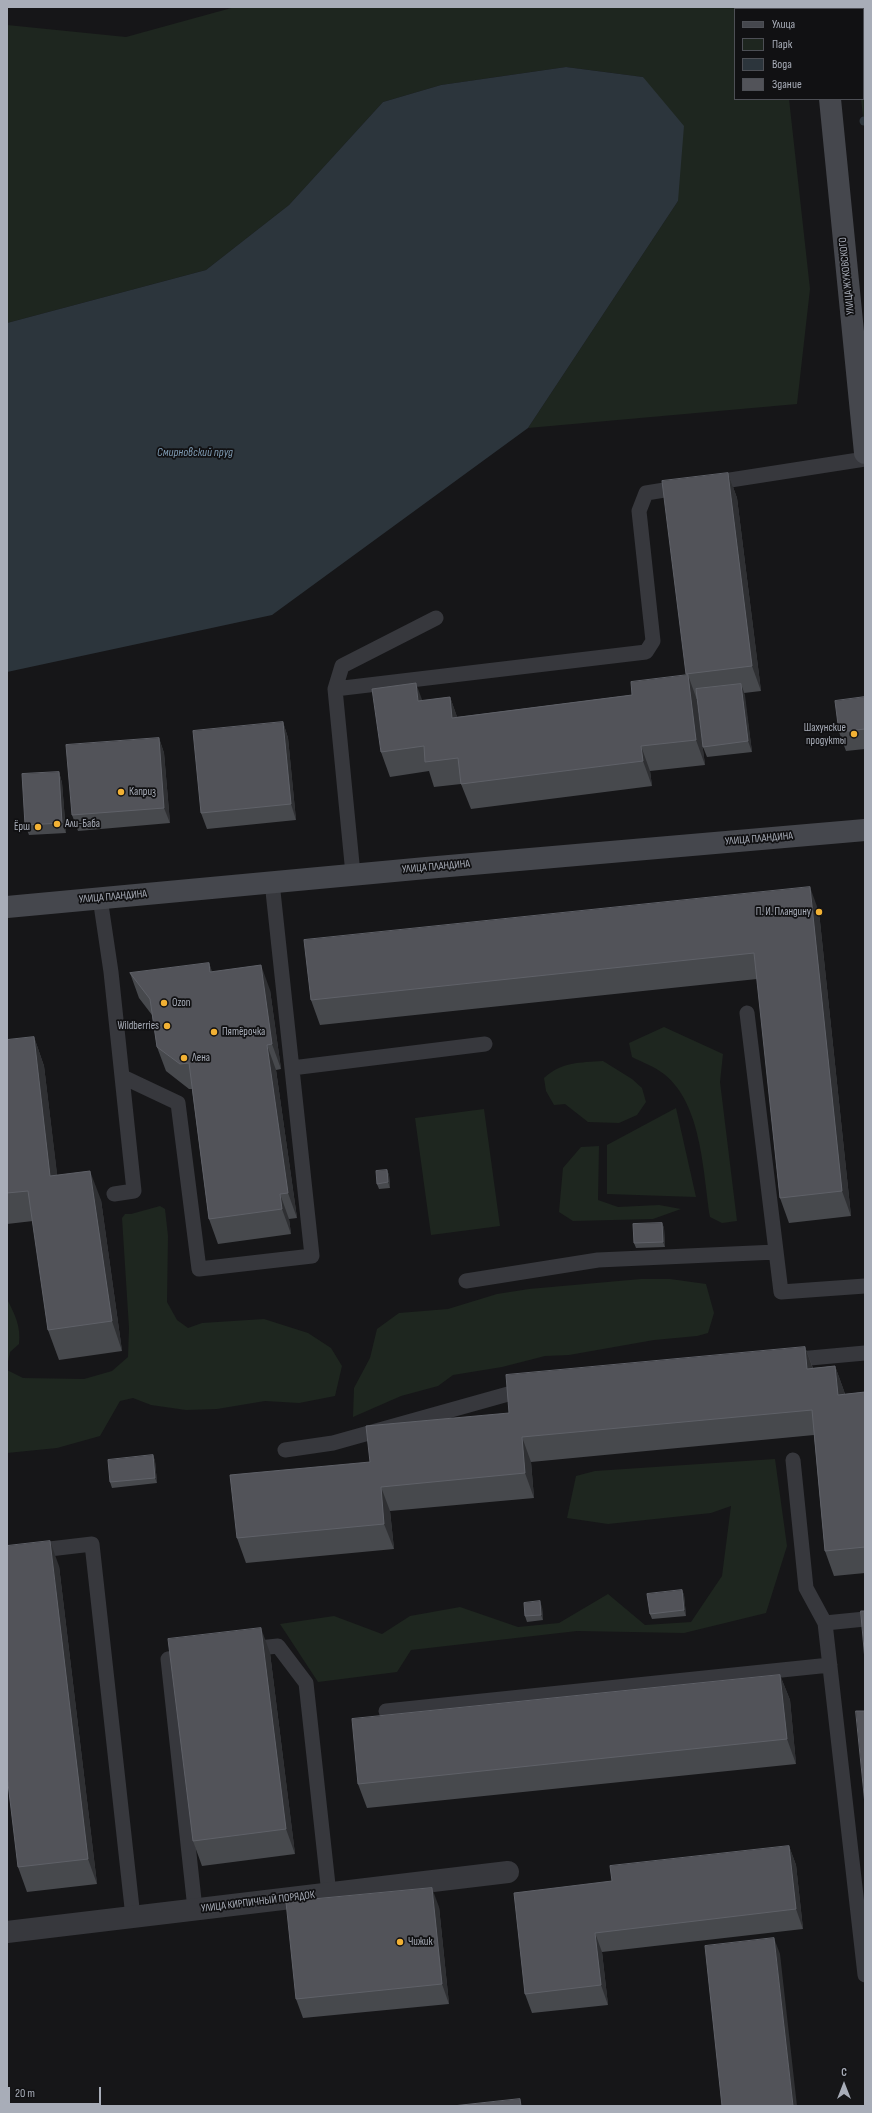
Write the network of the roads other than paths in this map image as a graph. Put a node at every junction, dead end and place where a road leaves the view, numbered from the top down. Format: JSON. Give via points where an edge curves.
{"nodes":[{"id":1,"x":830,"y":100,"type":"edge"},
{"id":2,"x":865,"y":453,"type":"edge"},
{"id":3,"x":865,"y":459,"type":"edge"},
{"id":4,"x":436,"y":618,"type":"dead end"},
{"id":5,"x":335,"y":689,"type":"junction"},
{"id":6,"x":865,"y":830,"type":"edge"},
{"id":7,"x":353,"y":874,"type":"junction"},
{"id":8,"x":272,"y":882,"type":"junction"},
{"id":9,"x":100,"y":898,"type":"junction"},
{"id":10,"x":7,"y":907,"type":"edge"},
{"id":11,"x":747,"y":1013,"type":"dead end"},
{"id":12,"x":485,"y":1044,"type":"dead end"},
{"id":13,"x":292,"y":1068,"type":"junction"},
{"id":14,"x":123,"y":1077,"type":"junction"},
{"id":15,"x":114,"y":1194,"type":"dead end"},
{"id":16,"x":776,"y":1252,"type":"junction"},
{"id":17,"x":466,"y":1281,"type":"dead end"},
{"id":18,"x":865,"y":1286,"type":"edge"},
{"id":19,"x":865,"y":1353,"type":"edge"},
{"id":20,"x":770,"y":1362,"type":"edge"},
{"id":21,"x":543,"y":1385,"type":"edge"},
{"id":22,"x":285,"y":1450,"type":"dead end"},
{"id":23,"x":793,"y":1460,"type":"dead end"},
{"id":24,"x":7,"y":1554,"type":"edge"},
{"id":25,"x":865,"y":1619,"type":"edge"},
{"id":26,"x":825,"y":1623,"type":"junction"},
{"id":27,"x":234,"y":1651,"type":"edge"},
{"id":28,"x":204,"y":1655,"type":"edge"},
{"id":29,"x":830,"y":1665,"type":"junction"},
{"id":30,"x":386,"y":1711,"type":"dead end"},
{"id":31,"x":508,"y":1872,"type":"dead end"},
{"id":32,"x":329,"y":1894,"type":"junction"},
{"id":33,"x":195,"y":1909,"type":"junction"},
{"id":34,"x":133,"y":1917,"type":"junction"},
{"id":35,"x":7,"y":1932,"type":"edge"},
{"id":36,"x":865,"y":1975,"type":"edge"}],
"edges":[{"from":1,"to":2,"type":"street","name":"УЛИЦА ЖУКОВСКОГО"},
{"from":3,"to":5,"type":"lane","via":[[646,493],[639,511],[653,641],[646,652]]},
{"from":4,"to":5,"type":"lane","via":[[342,666]]},
{"from":5,"to":7,"type":"lane"},
{"from":6,"to":7,"type":"street","name":"УЛИЦА ПЛАНДИНА"},
{"from":7,"to":8,"type":"street","name":"УЛИЦА ПЛАНДИНА"},
{"from":8,"to":9,"type":"street","name":"УЛИЦА ПЛАНДИНА"},
{"from":8,"to":13,"type":"lane"},
{"from":9,"to":10,"type":"street","name":"УЛИЦА ПЛАНДИНА"},
{"from":9,"to":14,"type":"lane"},
{"from":11,"to":16,"type":"lane"},
{"from":12,"to":13,"type":"lane"},
{"from":13,"to":14,"type":"lane","via":[[312,1256],[199,1269],[178,1103]]},
{"from":14,"to":15,"type":"lane","via":[[134,1191]]},
{"from":16,"to":17,"type":"lane","via":[[598,1260]]},
{"from":16,"to":18,"type":"lane","via":[[781,1292]]},
{"from":19,"to":20,"type":"lane"},
{"from":21,"to":22,"type":"lane","via":[[333,1443]]},
{"from":23,"to":26,"type":"lane","via":[[806,1588]]},
{"from":24,"to":34,"type":"lane","via":[[92,1544]]},
{"from":25,"to":26,"type":"lane"},
{"from":26,"to":29,"type":"lane"},
{"from":27,"to":32,"type":"lane","via":[[278,1646],[306,1683]]},
{"from":28,"to":33,"type":"lane","via":[[168,1659]]},
{"from":29,"to":30,"type":"lane"},
{"from":29,"to":36,"type":"lane"},
{"from":31,"to":32,"type":"street","name":"УЛИЦА КИРПИЧНЫЙ ПОРЯДОК"},
{"from":32,"to":33,"type":"street","name":"УЛИЦА КИРПИЧНЫЙ ПОРЯДОК"},
{"from":33,"to":34,"type":"street","name":"УЛИЦА КИРПИЧНЫЙ ПОРЯДОК"},
{"from":34,"to":35,"type":"street","name":"УЛИЦА КИРПИЧНЫЙ ПОРЯДОК"}]}
